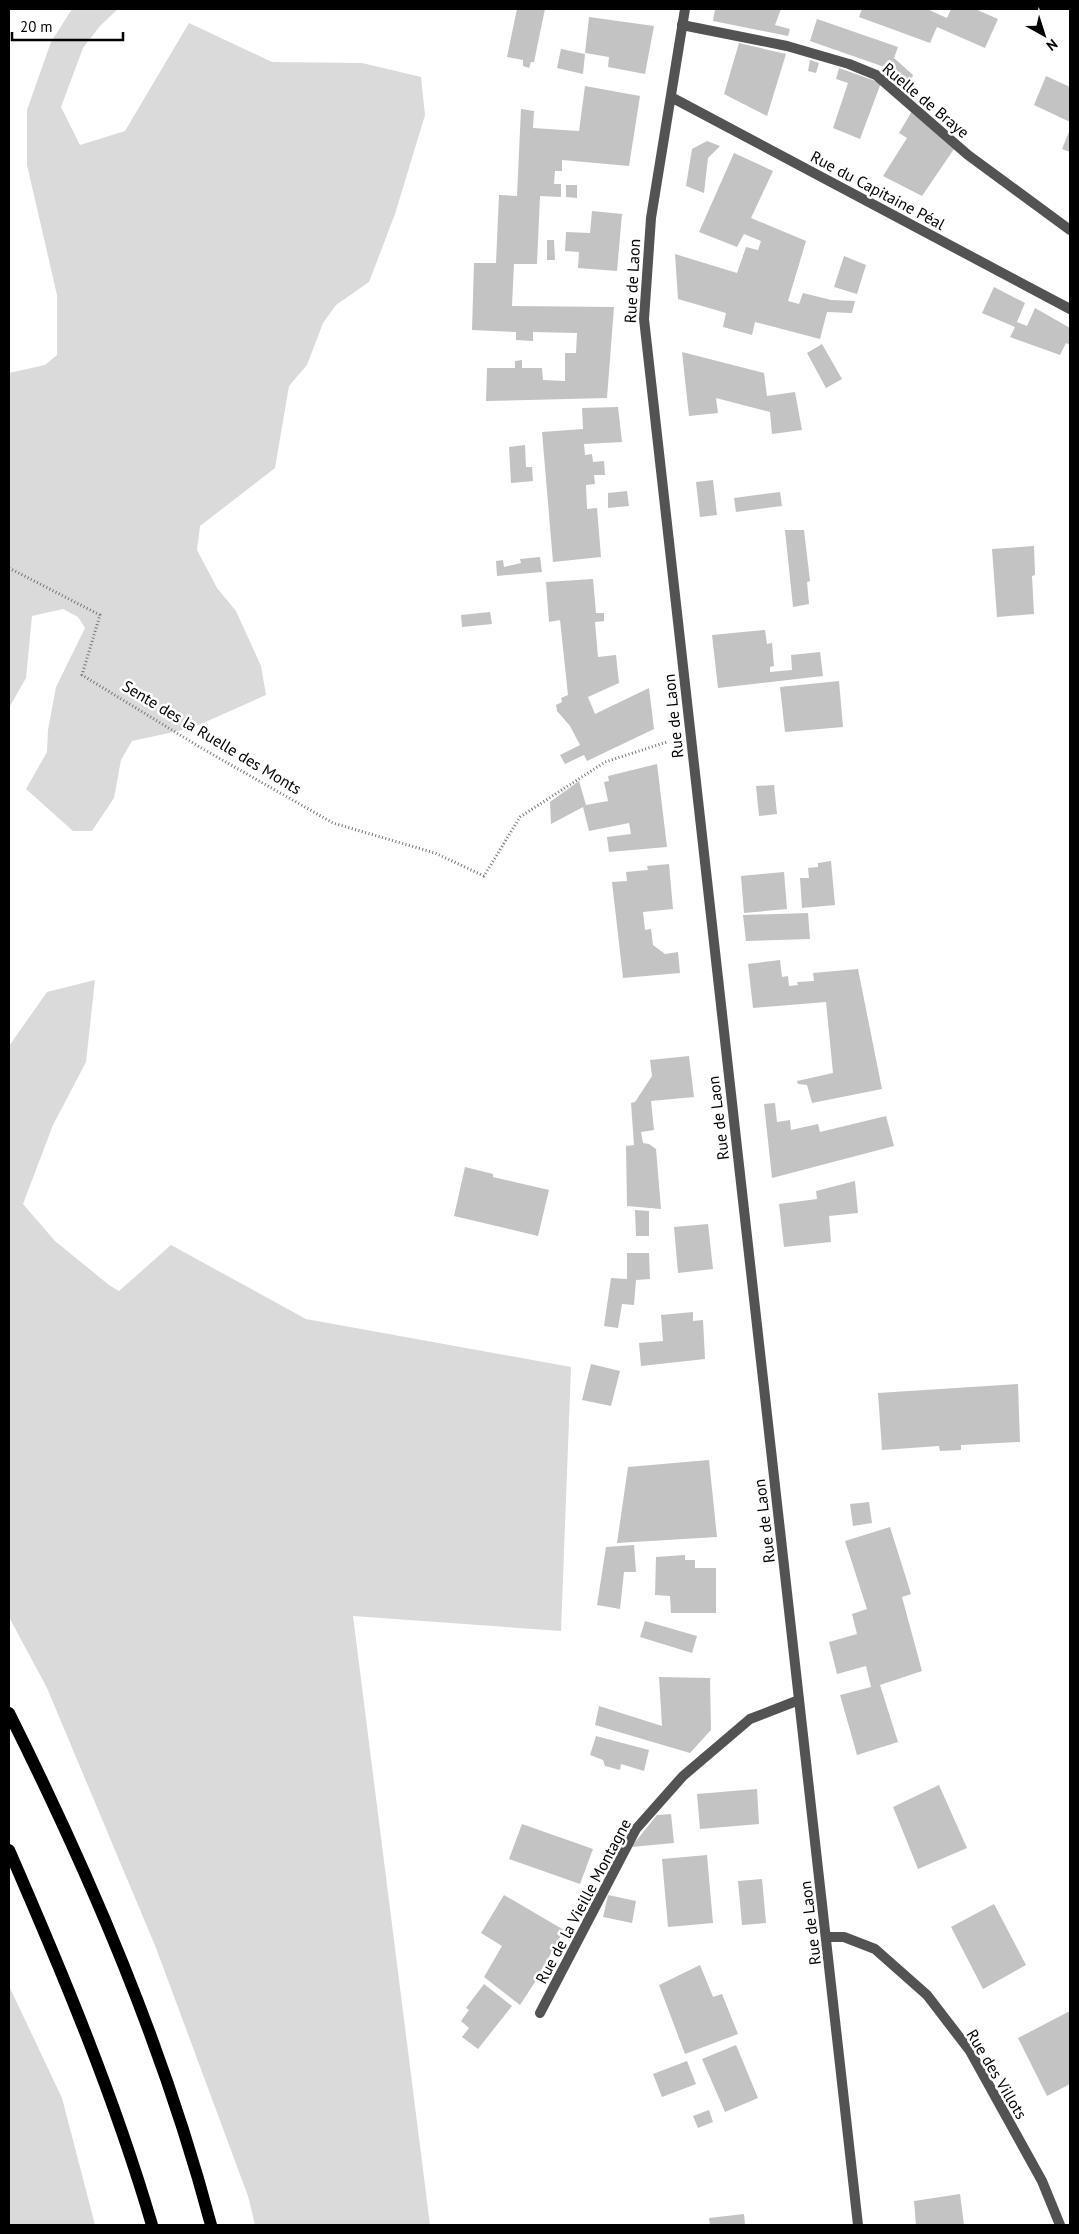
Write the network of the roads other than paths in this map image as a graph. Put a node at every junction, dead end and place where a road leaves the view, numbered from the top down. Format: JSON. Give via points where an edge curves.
{"nodes":[{"id":1,"x":685,"y":9,"type":"edge"},
{"id":2,"x":682,"y":25,"type":"junction"},
{"id":3,"x":671,"y":98,"type":"junction"},
{"id":4,"x":1070,"y":230,"type":"edge"},
{"id":5,"x":1070,"y":309,"type":"edge"},
{"id":6,"x":799,"y":1700,"type":"junction"},
{"id":7,"x":9,"y":1713,"type":"edge"},
{"id":8,"x":9,"y":1850,"type":"edge"},
{"id":9,"x":827,"y":1937,"type":"junction"},
{"id":10,"x":540,"y":2013,"type":"dead end"},
{"id":11,"x":152,"y":2225,"type":"edge"},
{"id":12,"x":211,"y":2225,"type":"edge"},
{"id":13,"x":858,"y":2225,"type":"edge"},
{"id":14,"x":1060,"y":2225,"type":"edge"}],
"edges":[{"from":1,"to":2,"type":"street","name":"Rue de Laon"},
{"from":2,"to":3,"type":"street","name":"Rue de Laon"},
{"from":2,"to":4,"type":"street","name":"Ruelle de Braye","via":[[787,46],[876,75],[968,155]]},
{"from":3,"to":5,"type":"street","name":"Rue du Capitaine Péal"},
{"from":3,"to":6,"type":"street","name":"Rue de Laon","via":[[651,218],[644,319]]},
{"from":6,"to":9,"type":"street","name":"Rue de Laon"},
{"from":6,"to":10,"type":"street","name":"Rue de la Vieille Montagne","via":[[750,1720],[683,1776],[636,1829]]},
{"from":7,"to":12,"type":"main road","via":[[113,1937],[162,2070]]},
{"from":8,"to":11,"type":"main road","via":[[111,2094]]},
{"from":9,"to":13,"type":"street","name":"Rue de Laon"},
{"from":9,"to":14,"type":"street","name":"Rue des Villots","via":[[844,1937],[874,1950],[927,1996],[970,2051],[1042,2181]]}]}
